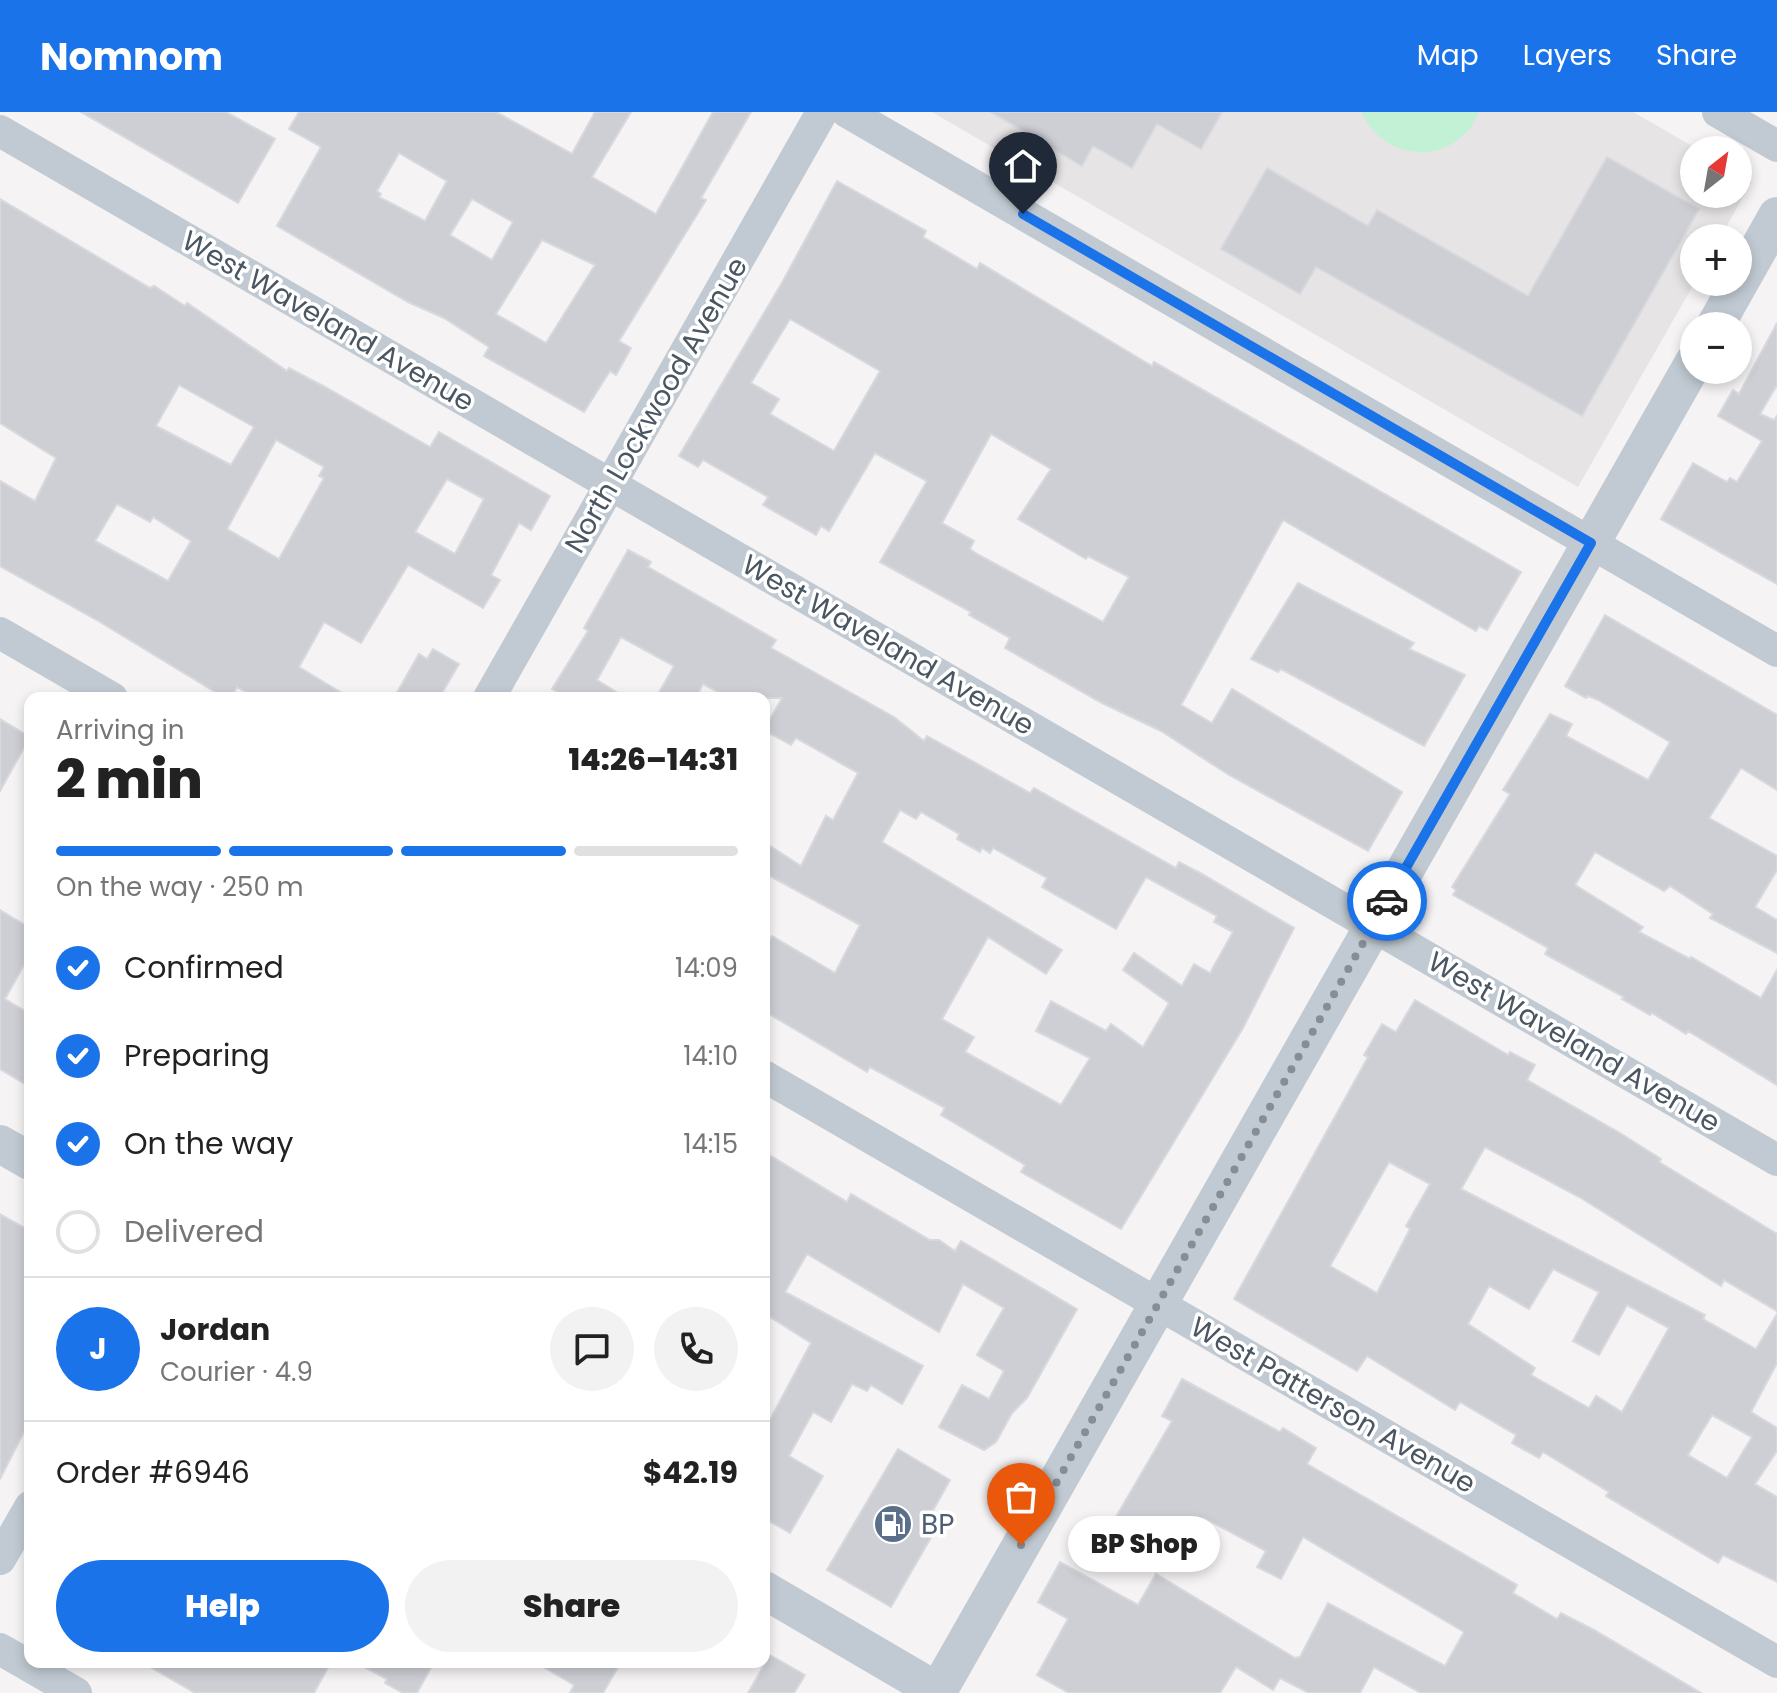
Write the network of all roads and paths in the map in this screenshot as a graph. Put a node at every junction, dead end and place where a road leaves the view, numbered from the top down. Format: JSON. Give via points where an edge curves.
{"nodes":[{"id":1,"x":822,"y":112,"type":"edge"},
{"id":2,"x":847,"y":112,"type":"edge"},
{"id":3,"x":1718,"y":112,"type":"edge"},
{"id":4,"x":0,"y":131,"type":"edge"},
{"id":5,"x":1777,"y":146,"type":"edge"},
{"id":6,"x":1777,"y":216,"type":"edge"},
{"id":7,"x":1723,"y":312,"type":"edge"},
{"id":8,"x":1681,"y":384,"type":"edge"},
{"id":9,"x":611,"y":484,"type":"junction"},
{"id":10,"x":1591,"y":543,"type":"junction"},
{"id":11,"x":0,"y":633,"type":"edge"},
{"id":12,"x":1777,"y":651,"type":"edge"},
{"id":13,"x":102,"y":692,"type":"edge"},
{"id":14,"x":492,"y":692,"type":"edge"},
{"id":15,"x":1373,"y":926,"type":"junction"},
{"id":16,"x":770,"y":1079,"type":"edge"},
{"id":17,"x":0,"y":1144,"type":"edge"},
{"id":18,"x":24,"y":1158,"type":"edge"},
{"id":19,"x":1777,"y":1160,"type":"edge"},
{"id":20,"x":1158,"y":1304,"type":"junction"},
{"id":21,"x":24,"y":1517,"type":"edge"},
{"id":22,"x":0,"y":1559,"type":"edge"},
{"id":23,"x":770,"y":1594,"type":"edge"},
{"id":24,"x":0,"y":1649,"type":"edge"},
{"id":25,"x":1777,"y":1662,"type":"edge"},
{"id":26,"x":24,"y":1663,"type":"edge"},
{"id":27,"x":33,"y":1668,"type":"edge"},
{"id":28,"x":76,"y":1693,"type":"edge"},
{"id":29,"x":938,"y":1693,"type":"edge"}],
"edges":[{"from":1,"to":9,"type":"street","name":"North Lockwood Avenue"},
{"from":2,"to":10,"type":"street"},
{"from":3,"to":5,"type":"street"},
{"from":4,"to":9,"type":"street","name":"West Waveland Avenue"},
{"from":6,"to":7,"type":"street"},
{"from":8,"to":10,"type":"street"},
{"from":9,"to":14,"type":"street","name":"North Lockwood Avenue"},
{"from":9,"to":15,"type":"street","name":"West Waveland Avenue"},
{"from":10,"to":12,"type":"street"},
{"from":10,"to":15,"type":"street"},
{"from":11,"to":13,"type":"street"},
{"from":15,"to":19,"type":"street","name":"West Waveland Avenue"},
{"from":15,"to":20,"type":"street"},
{"from":16,"to":20,"type":"street","name":"West Patterson Avenue"},
{"from":17,"to":18,"type":"street"},
{"from":20,"to":25,"type":"street","name":"West Patterson Avenue"},
{"from":20,"to":29,"type":"street"},
{"from":21,"to":22,"type":"street"},
{"from":23,"to":29,"type":"street"},
{"from":24,"to":26,"type":"street"},
{"from":27,"to":28,"type":"street"}]}
